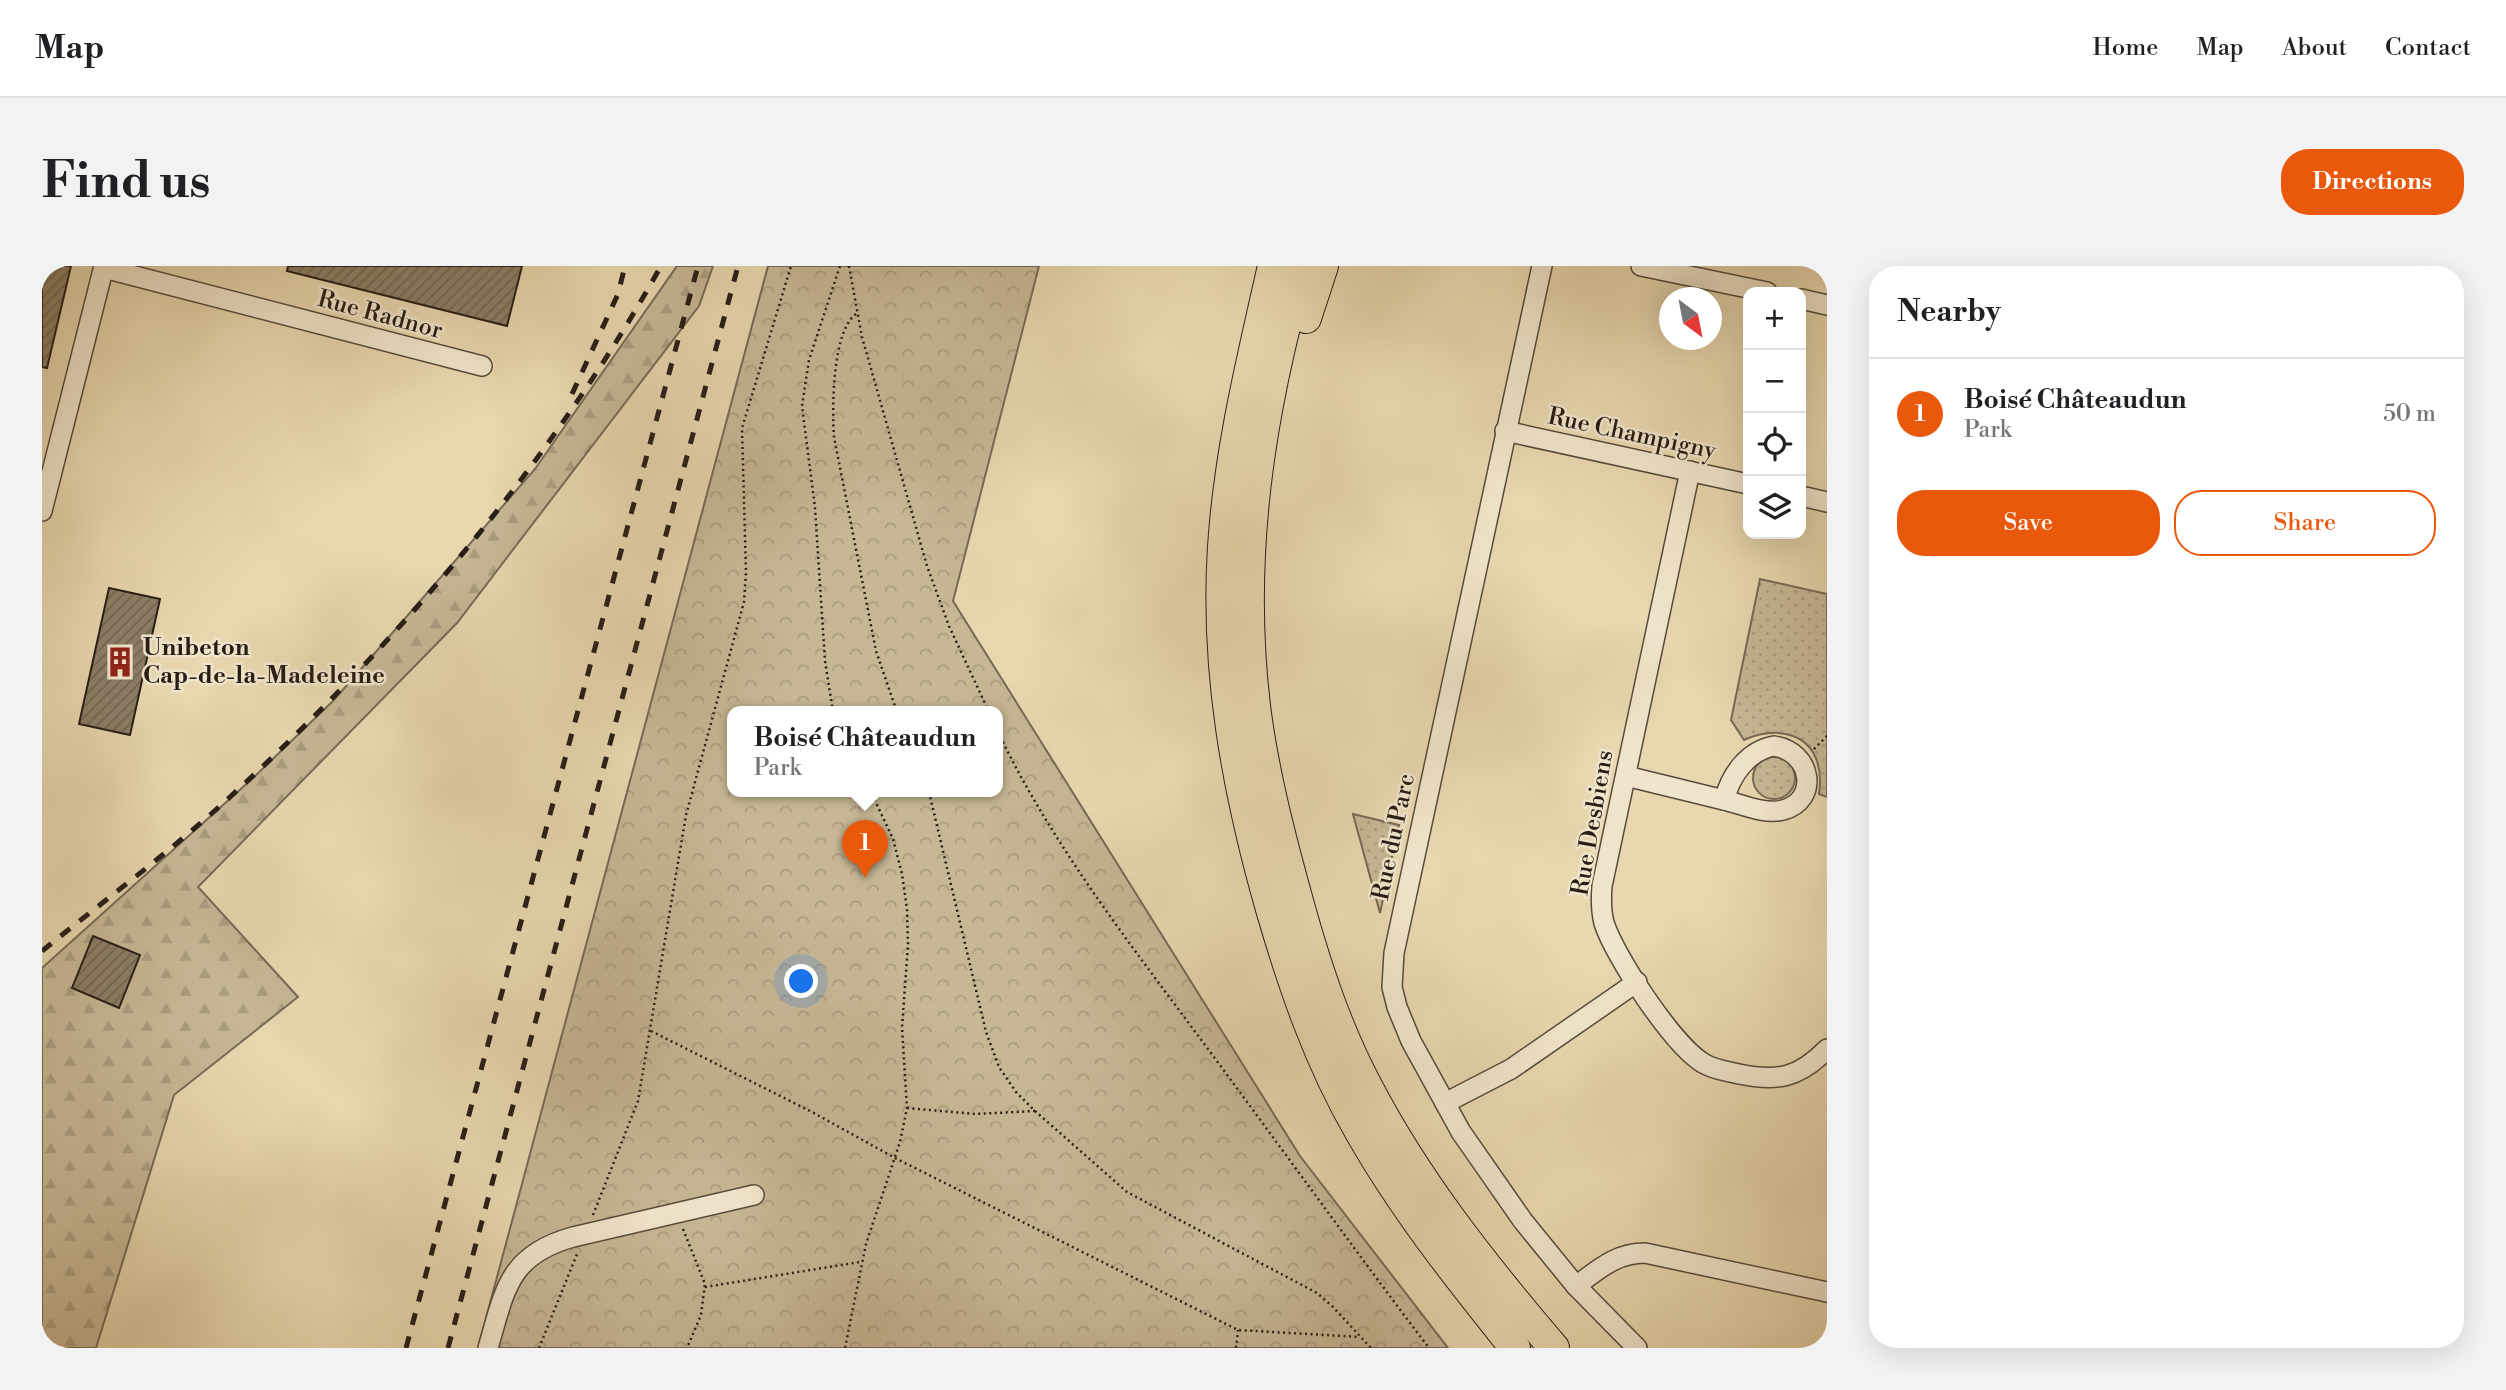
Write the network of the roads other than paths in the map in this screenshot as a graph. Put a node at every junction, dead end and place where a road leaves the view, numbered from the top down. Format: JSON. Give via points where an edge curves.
{"nodes":[{"id":1,"x":1273,"y":266,"type":"edge"},
{"id":2,"x":1301,"y":266,"type":"edge"},
{"id":3,"x":1323,"y":266,"type":"edge"},
{"id":4,"x":1542,"y":266,"type":"edge"},
{"id":5,"x":1641,"y":266,"type":"edge"},
{"id":6,"x":104,"y":267,"type":"edge"},
{"id":7,"x":1743,"y":287,"type":"edge"},
{"id":8,"x":1806,"y":300,"type":"edge"},
{"id":9,"x":1827,"y":305,"type":"edge"},
{"id":10,"x":482,"y":366,"type":"dead end"},
{"id":11,"x":1505,"y":431,"type":"junction"},
{"id":12,"x":1257,"y":464,"type":"junction"},
{"id":13,"x":1690,"y":471,"type":"junction"},
{"id":14,"x":1743,"y":483,"type":"edge"},
{"id":15,"x":1806,"y":497,"type":"edge"},
{"id":16,"x":1827,"y":502,"type":"edge"},
{"id":17,"x":42,"y":510,"type":"edge"},
{"id":18,"x":1626,"y":776,"type":"junction"},
{"id":19,"x":1724,"y":800,"type":"dead end"},
{"id":20,"x":1637,"y":982,"type":"junction"},
{"id":21,"x":1827,"y":1049,"type":"edge"},
{"id":22,"x":1445,"y":1103,"type":"junction"},
{"id":23,"x":754,"y":1195,"type":"dead end"},
{"id":24,"x":1576,"y":1286,"type":"junction"},
{"id":25,"x":1827,"y":1292,"type":"edge"},
{"id":26,"x":488,"y":1348,"type":"edge"},
{"id":27,"x":1515,"y":1348,"type":"edge"},
{"id":28,"x":1554,"y":1348,"type":"edge"},
{"id":29,"x":1637,"y":1348,"type":"edge"}],
"edges":[{"from":1,"to":27,"type":"highway","via":[[1236,436],[1223,548],[1227,704],[1245,812],[1287,964],[1337,1089],[1407,1206]]},
{"from":2,"to":12,"type":"highway","via":[[1271,382]]},
{"from":3,"to":12,"type":"highway"},
{"from":4,"to":11,"type":"street","name":"Rue du Parc"},
{"from":5,"to":7,"type":"street"},
{"from":6,"to":10,"type":"street","name":"Rue Radnor"},
{"from":6,"to":17,"type":"street"},
{"from":8,"to":9,"type":"street"},
{"from":11,"to":13,"type":"street","name":"Rue Champigny"},
{"from":11,"to":22,"type":"street","name":"Rue du Parc","via":[[1392,971],[1392,987],[1410,1041]]},
{"from":12,"to":28,"type":"highway","via":[[1249,618],[1255,705],[1277,823],[1316,961],[1357,1065],[1411,1162],[1488,1269]]},
{"from":13,"to":14,"type":"street","name":"Rue Champigny"},
{"from":13,"to":18,"type":"street","name":"Rue Desbiens"},
{"from":15,"to":16,"type":"street"},
{"from":18,"to":19,"type":"street"},
{"from":18,"to":20,"type":"street","name":"Rue Desbiens","via":[[1601,909],[1609,936]]},
{"from":20,"to":21,"type":"street","name":"Rue Desbiens","via":[[1684,1048],[1719,1070],[1784,1078]]},
{"from":20,"to":22,"type":"street","via":[[1511,1069]]},
{"from":22,"to":24,"type":"street","name":"Rue du Parc","via":[[1505,1198]]},
{"from":23,"to":26,"type":"street","via":[[547,1247],[518,1267]]},
{"from":24,"to":25,"type":"street","via":[[1611,1260],[1646,1253]]},
{"from":24,"to":29,"type":"street","name":"Rue du Parc"}]}
